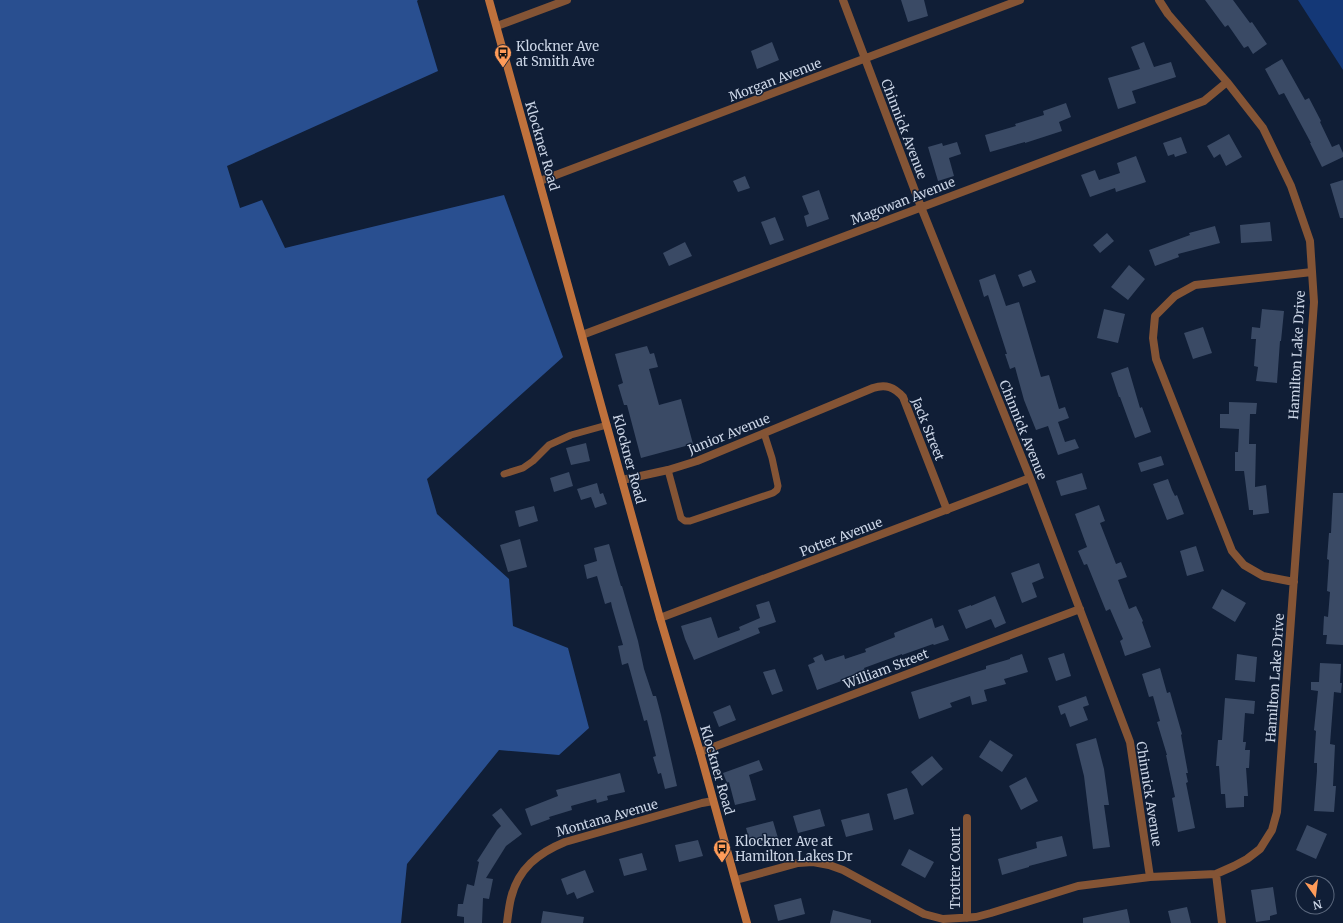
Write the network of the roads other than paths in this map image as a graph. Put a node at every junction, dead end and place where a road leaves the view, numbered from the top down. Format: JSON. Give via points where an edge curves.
{"nodes":[{"id":1,"x":490,"y":0,"type":"edge"},
{"id":2,"x":567,"y":0,"type":"edge"},
{"id":3,"x":844,"y":0,"type":"edge"},
{"id":4,"x":1020,"y":0,"type":"edge"},
{"id":5,"x":1159,"y":0,"type":"edge"},
{"id":6,"x":497,"y":26,"type":"junction"},
{"id":7,"x":865,"y":59,"type":"junction"},
{"id":8,"x":1227,"y":82,"type":"junction"},
{"id":9,"x":540,"y":182,"type":"junction"},
{"id":10,"x":921,"y":207,"type":"junction"},
{"id":11,"x":1312,"y":272,"type":"junction"},
{"id":12,"x":582,"y":335,"type":"junction"},
{"id":13,"x":843,"y":401,"type":"joint"},
{"id":14,"x":607,"y":425,"type":"junction"},
{"id":15,"x":764,"y":433,"type":"junction"},
{"id":16,"x":668,"y":470,"type":"junction"},
{"id":17,"x":504,"y":474,"type":"dead end"},
{"id":18,"x":1030,"y":478,"type":"junction"},
{"id":19,"x":622,"y":480,"type":"junction"},
{"id":20,"x":947,"y":510,"type":"junction"},
{"id":21,"x":1294,"y":582,"type":"junction"},
{"id":22,"x":1080,"y":609,"type":"junction"},
{"id":23,"x":660,"y":618,"type":"junction"},
{"id":24,"x":700,"y":752,"type":"junction"},
{"id":25,"x":713,"y":801,"type":"junction"},
{"id":26,"x":966,"y":818,"type":"dead end"},
{"id":27,"x":1216,"y":874,"type":"junction"},
{"id":28,"x":1150,"y":877,"type":"junction"},
{"id":29,"x":736,"y":880,"type":"junction"},
{"id":30,"x":967,"y":918,"type":"junction"},
{"id":31,"x":507,"y":923,"type":"edge"},
{"id":32,"x":747,"y":923,"type":"edge"},
{"id":33,"x":1222,"y":923,"type":"edge"}],
"edges":[{"from":1,"to":6,"type":"main road","name":"Klockner Road"},
{"from":2,"to":6,"type":"street"},
{"from":3,"to":7,"type":"street","name":"Chinnick Avenue"},
{"from":4,"to":7,"type":"street","name":"Morgan Avenue"},
{"from":5,"to":8,"type":"street","name":"Hamilton Lake Drive","via":[[1168,14]]},
{"from":6,"to":9,"type":"main road","name":"Klockner Road"},
{"from":7,"to":9,"type":"street","name":"Morgan Avenue"},
{"from":7,"to":10,"type":"street","name":"Chinnick Avenue"},
{"from":8,"to":10,"type":"street","name":"Magowan Avenue","via":[[1204,100]]},
{"from":8,"to":11,"type":"street","name":"Hamilton Lake Drive","via":[[1263,128],[1291,186],[1310,242]]},
{"from":9,"to":12,"type":"main road","name":"Klockner Road"},
{"from":10,"to":12,"type":"street","name":"Magowan Avenue"},
{"from":10,"to":18,"type":"street","name":"Chinnick Avenue"},
{"from":11,"to":21,"type":"street","name":"Hamilton Lake Drive","via":[[1314,302]]},
{"from":11,"to":21,"type":"street","via":[[1195,285],[1175,296],[1155,316],[1153,338],[1156,359],[1232,551],[1244,565],[1263,576]]},
{"from":12,"to":14,"type":"main road","name":"Klockner Road"},
{"from":13,"to":15,"type":"street","name":"Junior Avenue"},
{"from":13,"to":20,"type":"street","name":"Jack Street","via":[[881,386],[897,390],[903,397]]},
{"from":14,"to":17,"type":"lane","via":[[571,435],[549,445],[523,468]]},
{"from":14,"to":19,"type":"main road","name":"Klockner Road"},
{"from":15,"to":16,"type":"street","name":"Junior Avenue","via":[[697,461]]},
{"from":15,"to":16,"type":"lane","via":[[778,486],[773,493],[685,521]]},
{"from":16,"to":19,"type":"street","name":"Junior Avenue"},
{"from":18,"to":20,"type":"street","name":"Potter Avenue"},
{"from":18,"to":22,"type":"street","name":"Chinnick Avenue"},
{"from":19,"to":23,"type":"main road","name":"Klockner Road"},
{"from":20,"to":23,"type":"street","name":"Potter Avenue"},
{"from":21,"to":27,"type":"street","name":"Hamilton Lake Drive","via":[[1277,812],[1272,830],[1260,849],[1247,859]]},
{"from":22,"to":24,"type":"street","name":"William Street"},
{"from":22,"to":28,"type":"street","name":"Chinnick Avenue","via":[[1130,742]]},
{"from":23,"to":24,"type":"main road","name":"Klockner Road"},
{"from":24,"to":25,"type":"main road","name":"Klockner Road"},
{"from":25,"to":29,"type":"main road","name":"Klockner Road"},
{"from":25,"to":31,"type":"street","name":"Montana Avenue","via":[[550,848],[528,865],[516,883],[510,898]]},
{"from":26,"to":30,"type":"street","name":"Trotter Court"},
{"from":27,"to":28,"type":"street","name":"Hamilton Lake Drive"},
{"from":27,"to":33,"type":"street"},
{"from":28,"to":30,"type":"street","name":"Hamilton Lake Drive","via":[[1078,886]]},
{"from":29,"to":30,"type":"street","name":"Hamilton Lake Drive","via":[[798,863],[821,863],[843,870],[924,914],[943,919]]},
{"from":29,"to":32,"type":"main road","name":"Klockner Road"}]}
